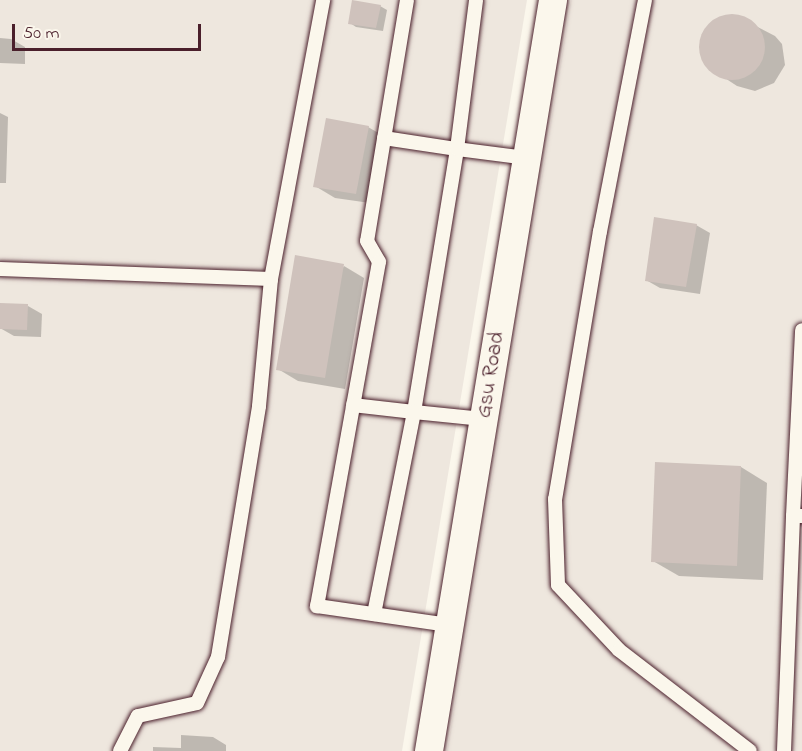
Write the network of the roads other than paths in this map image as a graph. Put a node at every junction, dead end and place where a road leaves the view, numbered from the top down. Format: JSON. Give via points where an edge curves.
{"nodes":[{"id":1,"x":323,"y":0,"type":"edge"},
{"id":2,"x":407,"y":0,"type":"edge"},
{"id":3,"x":476,"y":0,"type":"edge"},
{"id":4,"x":553,"y":0,"type":"edge"},
{"id":5,"x":645,"y":0,"type":"edge"},
{"id":6,"x":384,"y":138,"type":"junction"},
{"id":7,"x":457,"y":149,"type":"junction"},
{"id":8,"x":526,"y":158,"type":"junction"},
{"id":9,"x":0,"y":269,"type":"edge"},
{"id":10,"x":271,"y":279,"type":"junction"},
{"id":11,"x":802,"y":330,"type":"edge"},
{"id":12,"x":353,"y":405,"type":"junction"},
{"id":13,"x":414,"y":412,"type":"junction"},
{"id":14,"x":483,"y":419,"type":"junction"},
{"id":15,"x":797,"y":516,"type":"edge"},
{"id":16,"x":374,"y":614,"type":"junction"},
{"id":17,"x":449,"y":625,"type":"junction"},
{"id":18,"x":120,"y":751,"type":"edge"},
{"id":19,"x":429,"y":751,"type":"edge"},
{"id":20,"x":750,"y":751,"type":"edge"},
{"id":21,"x":784,"y":751,"type":"edge"}],
"edges":[{"from":1,"to":10,"type":"lane"},
{"from":2,"to":6,"type":"lane"},
{"from":3,"to":7,"type":"lane"},
{"from":4,"to":8,"type":"street","name":"Gsu Road"},
{"from":5,"to":20,"type":"lane","via":[[600,231],[555,499],[558,585],[619,651]]},
{"from":6,"to":7,"type":"lane"},
{"from":6,"to":12,"type":"lane","via":[[368,241],[379,262]]},
{"from":7,"to":8,"type":"lane"},
{"from":7,"to":13,"type":"lane"},
{"from":8,"to":14,"type":"street","name":"Gsu Road"},
{"from":9,"to":10,"type":"lane"},
{"from":10,"to":18,"type":"lane","via":[[259,406],[219,657],[197,703],[138,716]]},
{"from":11,"to":15,"type":"lane"},
{"from":12,"to":13,"type":"lane"},
{"from":12,"to":16,"type":"lane","via":[[317,606]]},
{"from":13,"to":14,"type":"lane"},
{"from":13,"to":16,"type":"lane"},
{"from":14,"to":17,"type":"street","name":"Gsu Road"},
{"from":15,"to":21,"type":"lane"},
{"from":16,"to":17,"type":"lane"},
{"from":17,"to":19,"type":"street","name":"Gsu Road"}]}
